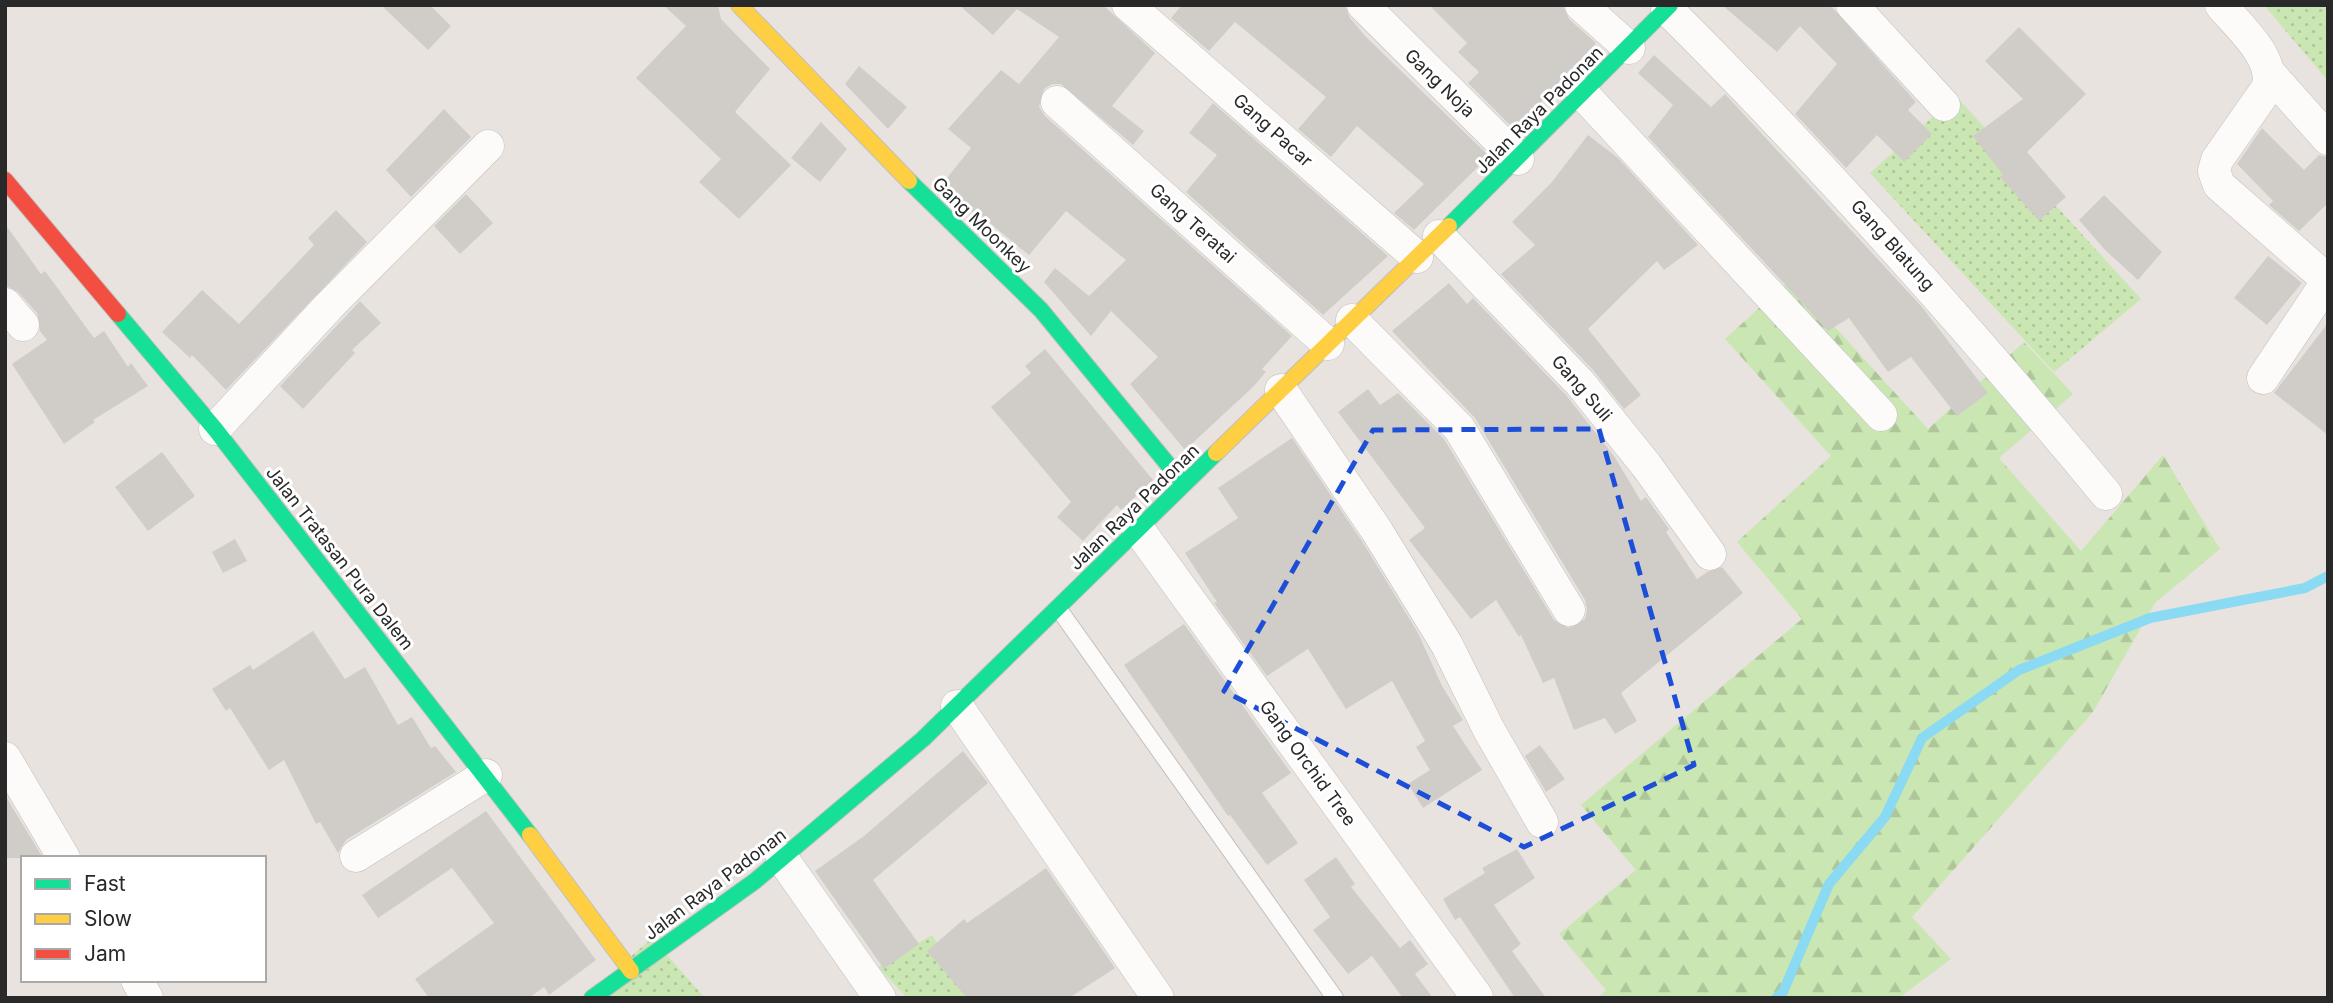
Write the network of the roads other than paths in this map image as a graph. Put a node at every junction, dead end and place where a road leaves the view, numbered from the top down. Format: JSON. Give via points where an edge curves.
{"nodes":[{"id":1,"x":739,"y":5,"type":"edge"},
{"id":2,"x":1128,"y":5,"type":"edge"},
{"id":3,"x":1363,"y":5,"type":"edge"},
{"id":4,"x":1581,"y":5,"type":"edge"},
{"id":5,"x":1852,"y":5,"type":"edge"},
{"id":6,"x":2221,"y":5,"type":"edge"},
{"id":7,"x":1669,"y":7,"type":"edge"},
{"id":8,"x":1629,"y":48,"type":"junction"},
{"id":9,"x":2271,"y":75,"type":"junction"},
{"id":10,"x":1583,"y":94,"type":"junction"},
{"id":11,"x":1057,"y":102,"type":"dead end"},
{"id":12,"x":1944,"y":105,"type":"dead end"},
{"id":13,"x":2328,"y":139,"type":"edge"},
{"id":14,"x":488,"y":146,"type":"dead end"},
{"id":15,"x":1518,"y":159,"type":"junction"},
{"id":16,"x":5,"y":180,"type":"edge"},
{"id":17,"x":1428,"y":246,"type":"junction"},
{"id":18,"x":1352,"y":320,"type":"junction"},
{"id":19,"x":1328,"y":344,"type":"junction"},
{"id":20,"x":2263,"y":378,"type":"dead end"},
{"id":21,"x":1281,"y":390,"type":"junction"},
{"id":22,"x":1881,"y":415,"type":"dead end"},
{"id":23,"x":215,"y":429,"type":"junction"},
{"id":24,"x":1184,"y":484,"type":"junction"},
{"id":25,"x":2106,"y":494,"type":"dead end"},
{"id":26,"x":1138,"y":529,"type":"junction"},
{"id":27,"x":1710,"y":554,"type":"dead end"},
{"id":28,"x":1058,"y":608,"type":"junction"},
{"id":29,"x":1569,"y":610,"type":"dead end"},
{"id":30,"x":957,"y":706,"type":"junction"},
{"id":31,"x":5,"y":758,"type":"edge"},
{"id":32,"x":486,"y":775,"type":"junction"},
{"id":33,"x":1542,"y":822,"type":"dead end"},
{"id":34,"x":63,"y":856,"type":"edge"},
{"id":35,"x":356,"y":856,"type":"dead end"},
{"id":36,"x":782,"y":858,"type":"junction"},
{"id":37,"x":631,"y":971,"type":"junction"},
{"id":38,"x":137,"y":982,"type":"edge"},
{"id":39,"x":1477,"y":997,"type":"edge"},
{"id":40,"x":147,"y":998,"type":"edge"},
{"id":41,"x":592,"y":998,"type":"edge"},
{"id":42,"x":880,"y":998,"type":"edge"},
{"id":43,"x":1158,"y":998,"type":"edge"},
{"id":44,"x":1335,"y":998,"type":"edge"}],
"edges":[{"from":1,"to":24,"type":"street","name":"Gang Moonkey","via":[[1041,310]]},
{"from":2,"to":17,"type":"street","name":"Gang Pacar"},
{"from":3,"to":15,"type":"street","name":"Gang Noja"},
{"from":4,"to":8,"type":"street"},
{"from":5,"to":12,"type":"street"},
{"from":6,"to":9,"type":"street"},
{"from":7,"to":8,"type":"street","name":"Jalan Raya Padonan"},
{"from":7,"to":25,"type":"street","name":"Gang Blatung","via":[[1877,225]]},
{"from":8,"to":10,"type":"street","name":"Jalan Raya Padonan"},
{"from":9,"to":13,"type":"street"},
{"from":9,"to":20,"type":"street","via":[[2268,87],[2217,160],[2215,178],[2324,281]]},
{"from":10,"to":15,"type":"street","name":"Jalan Raya Padonan"},
{"from":10,"to":22,"type":"street"},
{"from":11,"to":19,"type":"street","name":"Gang Teratai"},
{"from":14,"to":23,"type":"street"},
{"from":15,"to":17,"type":"street","name":"Jalan Raya Padonan"},
{"from":16,"to":23,"type":"street","name":"Jalan Tratasan Pura Dalem"},
{"from":17,"to":18,"type":"street","name":"Jalan Raya Padonan"},
{"from":17,"to":27,"type":"street","name":"Gang Suli","via":[[1580,383]]},
{"from":18,"to":19,"type":"street","name":"Jalan Raya Padonan"},
{"from":18,"to":29,"type":"street","via":[[1459,428]]},
{"from":19,"to":21,"type":"street","name":"Jalan Raya Padonan"},
{"from":21,"to":24,"type":"street","name":"Jalan Raya Padonan"},
{"from":21,"to":33,"type":"street","via":[[1377,531],[1447,645]]},
{"from":23,"to":32,"type":"street","name":"Jalan Tratasan Pura Dalem"},
{"from":24,"to":26,"type":"street","name":"Jalan Raya Padonan"},
{"from":26,"to":28,"type":"street","name":"Jalan Raya Padonan"},
{"from":26,"to":39,"type":"street","name":"Gang Orchid Tree"},
{"from":28,"to":30,"type":"street","name":"Jalan Raya Padonan"},
{"from":28,"to":44,"type":"lane"},
{"from":30,"to":36,"type":"street","name":"Jalan Raya Padonan","via":[[885,774]]},
{"from":30,"to":43,"type":"street"},
{"from":31,"to":34,"type":"street"},
{"from":32,"to":35,"type":"street"},
{"from":32,"to":37,"type":"street","name":"Jalan Tratasan Pura Dalem"},
{"from":36,"to":37,"type":"street","name":"Jalan Raya Padonan"},
{"from":36,"to":42,"type":"street"},
{"from":37,"to":41,"type":"street","name":"Jalan Raya Padonan"},
{"from":38,"to":40,"type":"street"}]}
